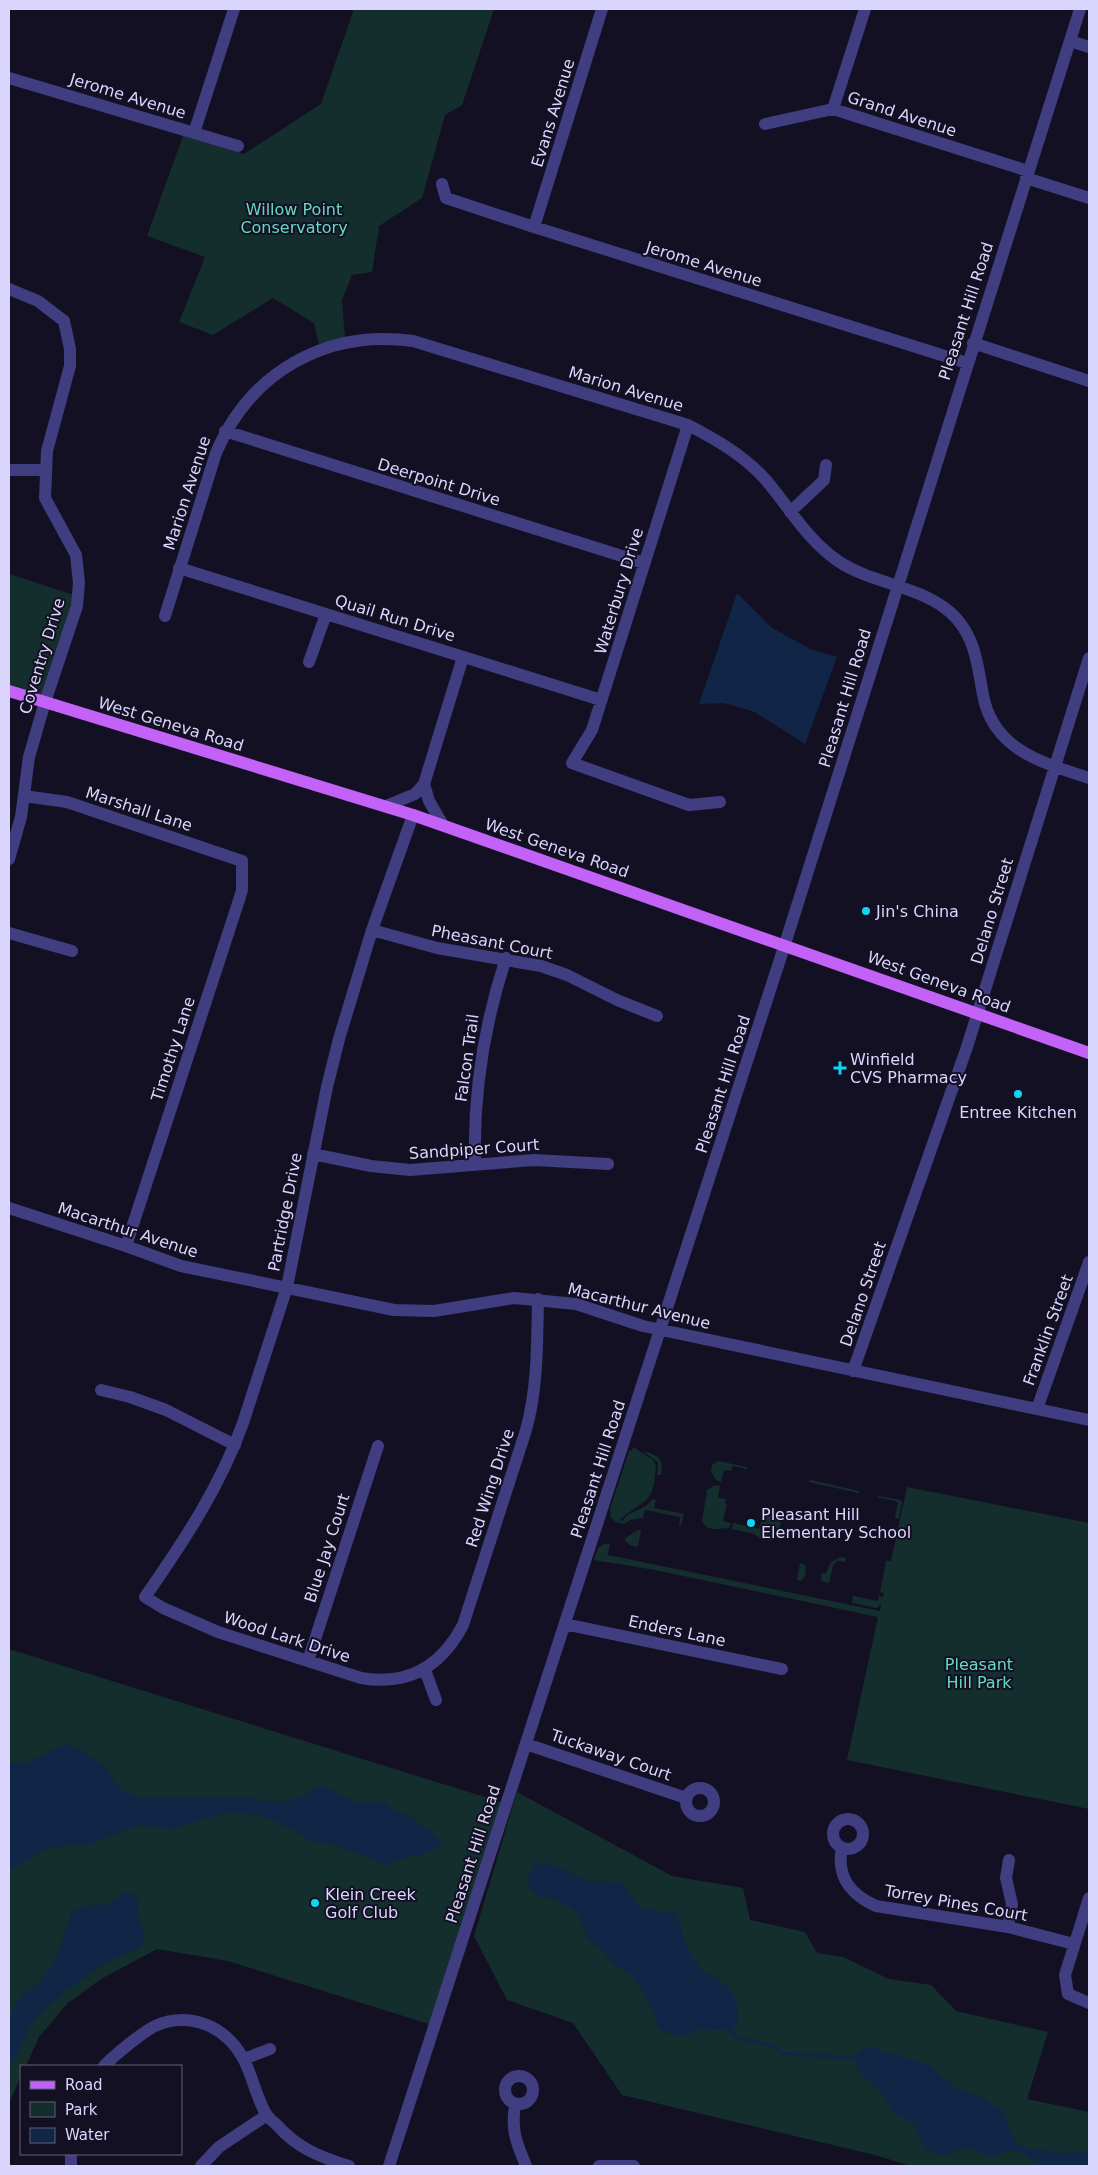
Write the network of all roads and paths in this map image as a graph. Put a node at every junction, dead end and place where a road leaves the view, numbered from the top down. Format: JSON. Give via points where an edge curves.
{"nodes":[{"id":1,"x":234,"y":9,"type":"edge"},
{"id":2,"x":602,"y":9,"type":"edge"},
{"id":3,"x":865,"y":9,"type":"edge"},
{"id":4,"x":1080,"y":9,"type":"edge"},
{"id":5,"x":1070,"y":41,"type":"junction"},
{"id":6,"x":1089,"y":47,"type":"edge"},
{"id":7,"x":9,"y":78,"type":"edge"},
{"id":8,"x":833,"y":109,"type":"junction"},
{"id":9,"x":765,"y":124,"type":"dead end"},
{"id":10,"x":194,"y":133,"type":"junction"},
{"id":11,"x":238,"y":146,"type":"dead end"},
{"id":12,"x":1027,"y":175,"type":"junction"},
{"id":13,"x":442,"y":184,"type":"dead end"},
{"id":14,"x":1089,"y":198,"type":"edge"},
{"id":15,"x":534,"y":227,"type":"junction"},
{"id":16,"x":9,"y":289,"type":"edge"},
{"id":17,"x":973,"y":343,"type":"junction"},
{"id":18,"x":967,"y":363,"type":"junction"},
{"id":19,"x":1089,"y":380,"type":"edge"},
{"id":20,"x":688,"y":426,"type":"junction"},
{"id":21,"x":225,"y":431,"type":"junction"},
{"id":22,"x":826,"y":465,"type":"dead end"},
{"id":23,"x":9,"y":470,"type":"edge"},
{"id":24,"x":45,"y":470,"type":"junction"},
{"id":25,"x":790,"y":512,"type":"junction"},
{"id":26,"x":644,"y":563,"type":"junction"},
{"id":27,"x":179,"y":568,"type":"junction"},
{"id":28,"x":897,"y":586,"type":"junction"},
{"id":29,"x":326,"y":614,"type":"junction"},
{"id":30,"x":165,"y":616,"type":"dead end"},
{"id":31,"x":463,"y":657,"type":"junction"},
{"id":32,"x":1089,"y":658,"type":"edge"},
{"id":33,"x":309,"y":662,"type":"dead end"},
{"id":34,"x":9,"y":691,"type":"edge"},
{"id":35,"x":601,"y":700,"type":"junction"},
{"id":36,"x":45,"y":702,"type":"junction"},
{"id":37,"x":1054,"y":767,"type":"junction"},
{"id":38,"x":1089,"y":778,"type":"edge"},
{"id":39,"x":424,"y":784,"type":"junction"},
{"id":40,"x":24,"y":796,"type":"junction"},
{"id":41,"x":720,"y":802,"type":"dead end"},
{"id":42,"x":386,"y":806,"type":"junction"},
{"id":43,"x":413,"y":815,"type":"junction"},
{"id":44,"x":443,"y":825,"type":"junction"},
{"id":45,"x":9,"y":859,"type":"edge"},
{"id":46,"x":242,"y":861,"type":"joint"},
{"id":47,"x":372,"y":930,"type":"junction"},
{"id":48,"x":9,"y":933,"type":"edge"},
{"id":49,"x":785,"y":944,"type":"junction"},
{"id":50,"x":72,"y":951,"type":"dead end"},
{"id":51,"x":506,"y":958,"type":"junction"},
{"id":52,"x":977,"y":1013,"type":"junction"},
{"id":53,"x":657,"y":1016,"type":"dead end"},
{"id":54,"x":1089,"y":1053,"type":"edge"},
{"id":55,"x":313,"y":1154,"type":"junction"},
{"id":56,"x":608,"y":1164,"type":"dead end"},
{"id":57,"x":475,"y":1165,"type":"junction"},
{"id":58,"x":9,"y":1208,"type":"edge"},
{"id":59,"x":126,"y":1246,"type":"junction"},
{"id":60,"x":1089,"y":1262,"type":"edge"},
{"id":61,"x":287,"y":1287,"type":"junction"},
{"id":62,"x":538,"y":1299,"type":"junction"},
{"id":63,"x":661,"y":1329,"type":"junction"},
{"id":64,"x":853,"y":1370,"type":"junction"},
{"id":65,"x":101,"y":1390,"type":"dead end"},
{"id":66,"x":1037,"y":1409,"type":"junction"},
{"id":67,"x":1089,"y":1420,"type":"edge"},
{"id":68,"x":235,"y":1445,"type":"junction"},
{"id":69,"x":378,"y":1446,"type":"dead end"},
{"id":70,"x":145,"y":1597,"type":"joint"},
{"id":71,"x":565,"y":1624,"type":"junction"},
{"id":72,"x":308,"y":1661,"type":"junction"},
{"id":73,"x":782,"y":1669,"type":"dead end"},
{"id":74,"x":425,"y":1670,"type":"junction"},
{"id":75,"x":436,"y":1700,"type":"dead end"},
{"id":76,"x":526,"y":1744,"type":"junction"},
{"id":77,"x":686,"y":1798,"type":"dead end"},
{"id":78,"x":842,"y":1848,"type":"dead end"},
{"id":79,"x":1009,"y":1860,"type":"dead end"},
{"id":80,"x":1089,"y":1898,"type":"edge"},
{"id":81,"x":1008,"y":1928,"type":"junction"},
{"id":82,"x":1074,"y":1944,"type":"junction"},
{"id":83,"x":1089,"y":2003,"type":"edge"},
{"id":84,"x":270,"y":2049,"type":"dead end"},
{"id":85,"x":244,"y":2059,"type":"junction"},
{"id":86,"x":105,"y":2065,"type":"edge"},
{"id":87,"x":515,"y":2104,"type":"dead end"},
{"id":88,"x":267,"y":2115,"type":"junction"},
{"id":89,"x":201,"y":2166,"type":"edge"},
{"id":90,"x":349,"y":2166,"type":"edge"},
{"id":91,"x":389,"y":2166,"type":"edge"},
{"id":92,"x":526,"y":2166,"type":"edge"},
{"id":93,"x":599,"y":2166,"type":"edge"},
{"id":94,"x":634,"y":2166,"type":"edge"}],
"edges":[{"from":1,"to":10,"type":"street"},
{"from":2,"to":15,"type":"street","name":"Evans Avenue"},
{"from":3,"to":8,"type":"street"},
{"from":4,"to":5,"type":"street","name":"Pleasant Hill Road"},
{"from":5,"to":6,"type":"street"},
{"from":5,"to":12,"type":"street","name":"Pleasant Hill Road"},
{"from":7,"to":10,"type":"street","name":"Jerome Avenue"},
{"from":8,"to":9,"type":"street","name":"Grand Avenue"},
{"from":8,"to":12,"type":"street","name":"Grand Avenue"},
{"from":10,"to":11,"type":"street","name":"Jerome Avenue"},
{"from":12,"to":14,"type":"street","name":"Grand Avenue"},
{"from":12,"to":17,"type":"street","name":"Pleasant Hill Road"},
{"from":13,"to":15,"type":"street","name":"Jerome Avenue","via":[[446,198]]},
{"from":15,"to":18,"type":"street","name":"Jerome Avenue"},
{"from":16,"to":24,"type":"street","name":"Coventry Drive","via":[[38,301],[64,320],[70,349],[70,366]]},
{"from":17,"to":18,"type":"street","name":"Pleasant Hill Road"},
{"from":17,"to":19,"type":"street"},
{"from":18,"to":28,"type":"street","name":"Pleasant Hill Road"},
{"from":20,"to":21,"type":"street","name":"Marion Avenue","via":[[432,346],[385,339],[349,342],[301,357],[257,390]]},
{"from":20,"to":25,"type":"street","name":"Marion Avenue","via":[[720,442],[748,463]]},
{"from":20,"to":26,"type":"street","name":"Waterbury Drive"},
{"from":21,"to":26,"type":"street","name":"Deerpoint Drive"},
{"from":21,"to":27,"type":"street","name":"Marion Avenue"},
{"from":22,"to":25,"type":"street","via":[[824,480]]},
{"from":23,"to":24,"type":"street"},
{"from":24,"to":36,"type":"street","name":"Coventry Drive","via":[[45,498],[76,555],[79,583],[77,606]]},
{"from":25,"to":28,"type":"street","name":"Marion Avenue","via":[[807,534],[838,560],[867,576]]},
{"from":26,"to":35,"type":"street","name":"Waterbury Drive"},
{"from":27,"to":29,"type":"street","name":"Quail Run Drive"},
{"from":27,"to":30,"type":"street","name":"Marion Avenue"},
{"from":28,"to":37,"type":"street","name":"Marion Avenue","via":[[928,599],[954,616],[968,635],[976,656],[986,705],[998,732],[1016,748]]},
{"from":28,"to":49,"type":"street","name":"Pleasant Hill Road"},
{"from":29,"to":31,"type":"street","name":"Quail Run Drive"},
{"from":29,"to":33,"type":"street"},
{"from":31,"to":35,"type":"street","name":"Quail Run Drive"},
{"from":31,"to":39,"type":"street"},
{"from":32,"to":37,"type":"street","name":"Delano Street"},
{"from":34,"to":36,"type":"main road","name":"West Geneva Road"},
{"from":35,"to":41,"type":"street","name":"Waterbury Drive","via":[[592,730],[572,763],[689,804]]},
{"from":36,"to":40,"type":"street","name":"Coventry Drive","via":[[29,757]]},
{"from":36,"to":42,"type":"main road","name":"West Geneva Road"},
{"from":37,"to":38,"type":"street","name":"Marion Avenue"},
{"from":37,"to":52,"type":"street","name":"Delano Street"},
{"from":39,"to":42,"type":"street","via":[[415,794]]},
{"from":39,"to":44,"type":"street","via":[[429,801]]},
{"from":40,"to":45,"type":"street","name":"Coventry Drive","via":[[19,828]]},
{"from":40,"to":46,"type":"street","name":"Marshall Lane","via":[[67,802]]},
{"from":42,"to":43,"type":"main road","name":"West Geneva Road"},
{"from":43,"to":44,"type":"main road","name":"West Geneva Road"},
{"from":43,"to":47,"type":"street","name":"Partridge Drive"},
{"from":44,"to":49,"type":"main road","name":"West Geneva Road"},
{"from":46,"to":59,"type":"street","name":"Timothy Lane","via":[[240,900]]},
{"from":47,"to":51,"type":"street","name":"Pheasant Court","via":[[437,948]]},
{"from":47,"to":55,"type":"street","name":"Partridge Drive","via":[[339,1039]]},
{"from":48,"to":50,"type":"street"},
{"from":49,"to":52,"type":"main road","name":"West Geneva Road"},
{"from":49,"to":63,"type":"street","name":"Pleasant Hill Road"},
{"from":51,"to":53,"type":"street","name":"Pheasant Court","via":[[567,974]]},
{"from":51,"to":57,"type":"street","name":"Falcon Trail","via":[[493,996],[486,1033],[476,1106]]},
{"from":52,"to":54,"type":"main road","name":"West Geneva Road"},
{"from":52,"to":64,"type":"street","name":"Delano Street"},
{"from":55,"to":57,"type":"street","name":"Sandpiper Court","via":[[410,1170]]},
{"from":55,"to":61,"type":"street","name":"Partridge Drive"},
{"from":56,"to":57,"type":"street","name":"Sandpiper Court","via":[[534,1160]]},
{"from":58,"to":59,"type":"street","name":"Macarthur Avenue"},
{"from":59,"to":61,"type":"street","name":"Macarthur Avenue","via":[[181,1266]]},
{"from":60,"to":66,"type":"street","name":"Franklin Street"},
{"from":61,"to":62,"type":"street","name":"Macarthur Avenue","via":[[394,1310],[420,1312],[497,1299]]},
{"from":61,"to":68,"type":"street","name":"Partridge Drive"},
{"from":62,"to":63,"type":"street","name":"Macarthur Avenue","via":[[576,1304]]},
{"from":62,"to":74,"type":"street","name":"Red Wing Drive","via":[[532,1411],[463,1625],[452,1644]]},
{"from":63,"to":64,"type":"street","name":"Macarthur Avenue"},
{"from":63,"to":71,"type":"street","name":"Pleasant Hill Road"},
{"from":64,"to":66,"type":"street","name":"Macarthur Avenue"},
{"from":65,"to":68,"type":"street","via":[[166,1410]]},
{"from":66,"to":67,"type":"street","name":"Macarthur Avenue"},
{"from":68,"to":70,"type":"street","name":"Partridge Drive","via":[[197,1520]]},
{"from":69,"to":72,"type":"street","name":"Blue Jay Court"},
{"from":70,"to":72,"type":"street","name":"Wood Lark Drive","via":[[194,1623]]},
{"from":71,"to":73,"type":"street","name":"Enders Lane"},
{"from":71,"to":76,"type":"street","name":"Pleasant Hill Road"},
{"from":72,"to":74,"type":"street","name":"Wood Lark Drive","via":[[350,1676],[377,1681],[410,1678]]},
{"from":74,"to":75,"type":"street"},
{"from":76,"to":77,"type":"street","name":"Tuckaway Court"},
{"from":76,"to":91,"type":"street","name":"Pleasant Hill Road"},
{"from":78,"to":81,"type":"street","name":"Torrey Pines Court","via":[[840,1867],[846,1884],[869,1903],[884,1909]]},
{"from":79,"to":81,"type":"street","via":[[1006,1878],[1012,1904]]},
{"from":80,"to":82,"type":"street"},
{"from":81,"to":82,"type":"street","name":"Torrey Pines Court"},
{"from":82,"to":83,"type":"street","via":[[1065,1975],[1068,1994]]},
{"from":84,"to":85,"type":"street"},
{"from":85,"to":86,"type":"street","via":[[229,2038],[211,2025],[185,2020],[154,2026]]},
{"from":85,"to":88,"type":"street"},
{"from":87,"to":92,"type":"street","via":[[512,2124]]},
{"from":88,"to":89,"type":"street","via":[[220,2147]]},
{"from":88,"to":90,"type":"street","via":[[304,2149]]},
{"from":93,"to":94,"type":"street"}]}
